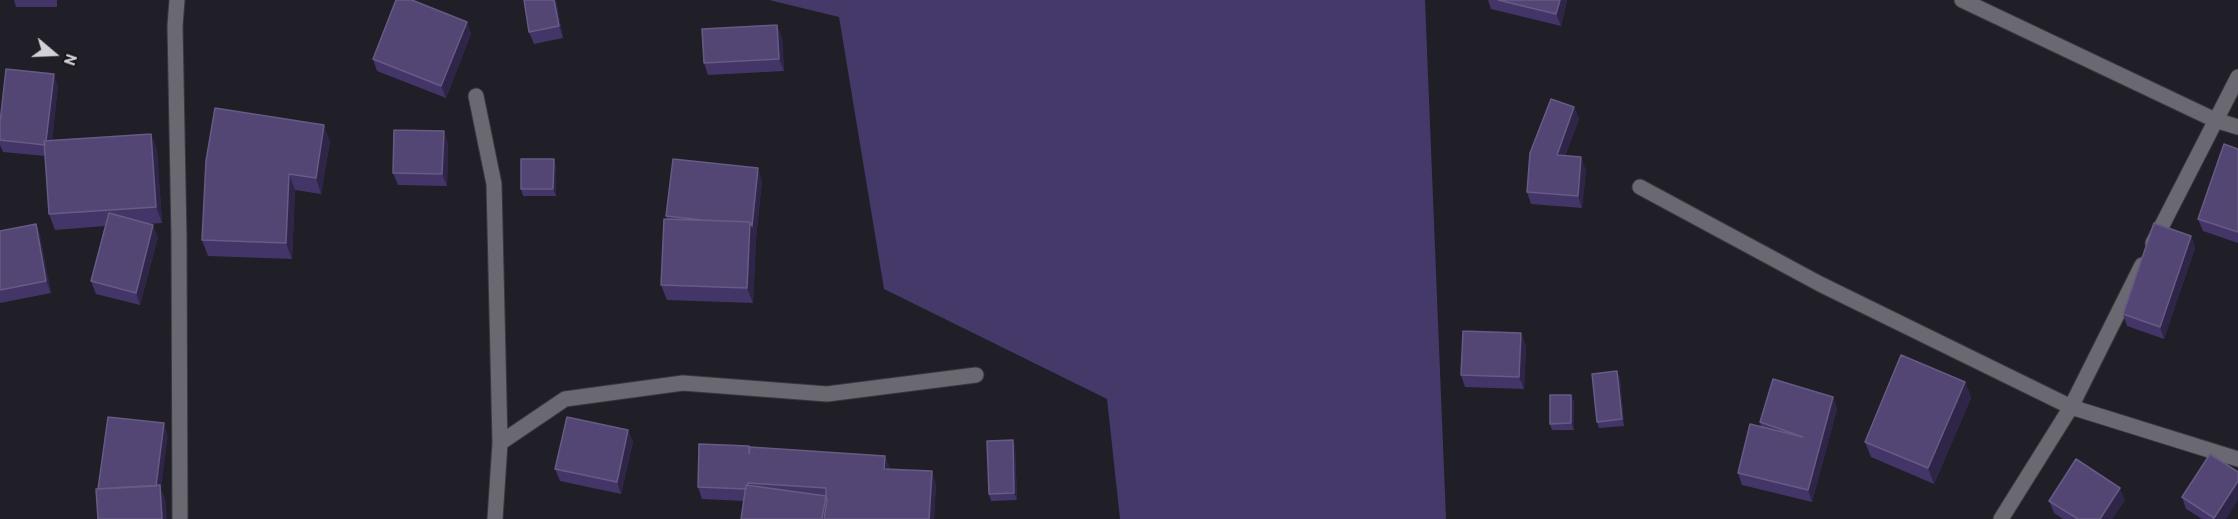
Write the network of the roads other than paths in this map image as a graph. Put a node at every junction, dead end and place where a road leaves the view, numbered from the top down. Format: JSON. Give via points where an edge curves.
{"nodes":[{"id":1,"x":177,"y":0,"type":"edge"},
{"id":2,"x":1962,"y":0,"type":"edge"},
{"id":3,"x":2238,"y":77,"type":"edge"},
{"id":4,"x":476,"y":96,"type":"dead end"},
{"id":5,"x":2215,"y":120,"type":"junction"},
{"id":6,"x":2238,"y":127,"type":"edge"},
{"id":7,"x":1640,"y":187,"type":"dead end"},
{"id":8,"x":976,"y":375,"type":"dead end"},
{"id":9,"x":2071,"y":407,"type":"junction"},
{"id":10,"x":500,"y":443,"type":"junction"},
{"id":11,"x":2238,"y":459,"type":"edge"},
{"id":12,"x":180,"y":519,"type":"edge"},
{"id":13,"x":495,"y":519,"type":"edge"},
{"id":14,"x":2001,"y":519,"type":"edge"}],
"edges":[{"from":1,"to":12,"type":"street"},
{"from":2,"to":5,"type":"street"},
{"from":3,"to":5,"type":"street"},
{"from":4,"to":10,"type":"street","via":[[494,184]]},
{"from":5,"to":6,"type":"street"},
{"from":5,"to":9,"type":"street"},
{"from":7,"to":9,"type":"street","via":[[1820,284]]},
{"from":8,"to":10,"type":"street","via":[[827,394],[682,383],[565,399]]},
{"from":9,"to":11,"type":"street"},
{"from":9,"to":14,"type":"street"},
{"from":10,"to":13,"type":"street"}]}
